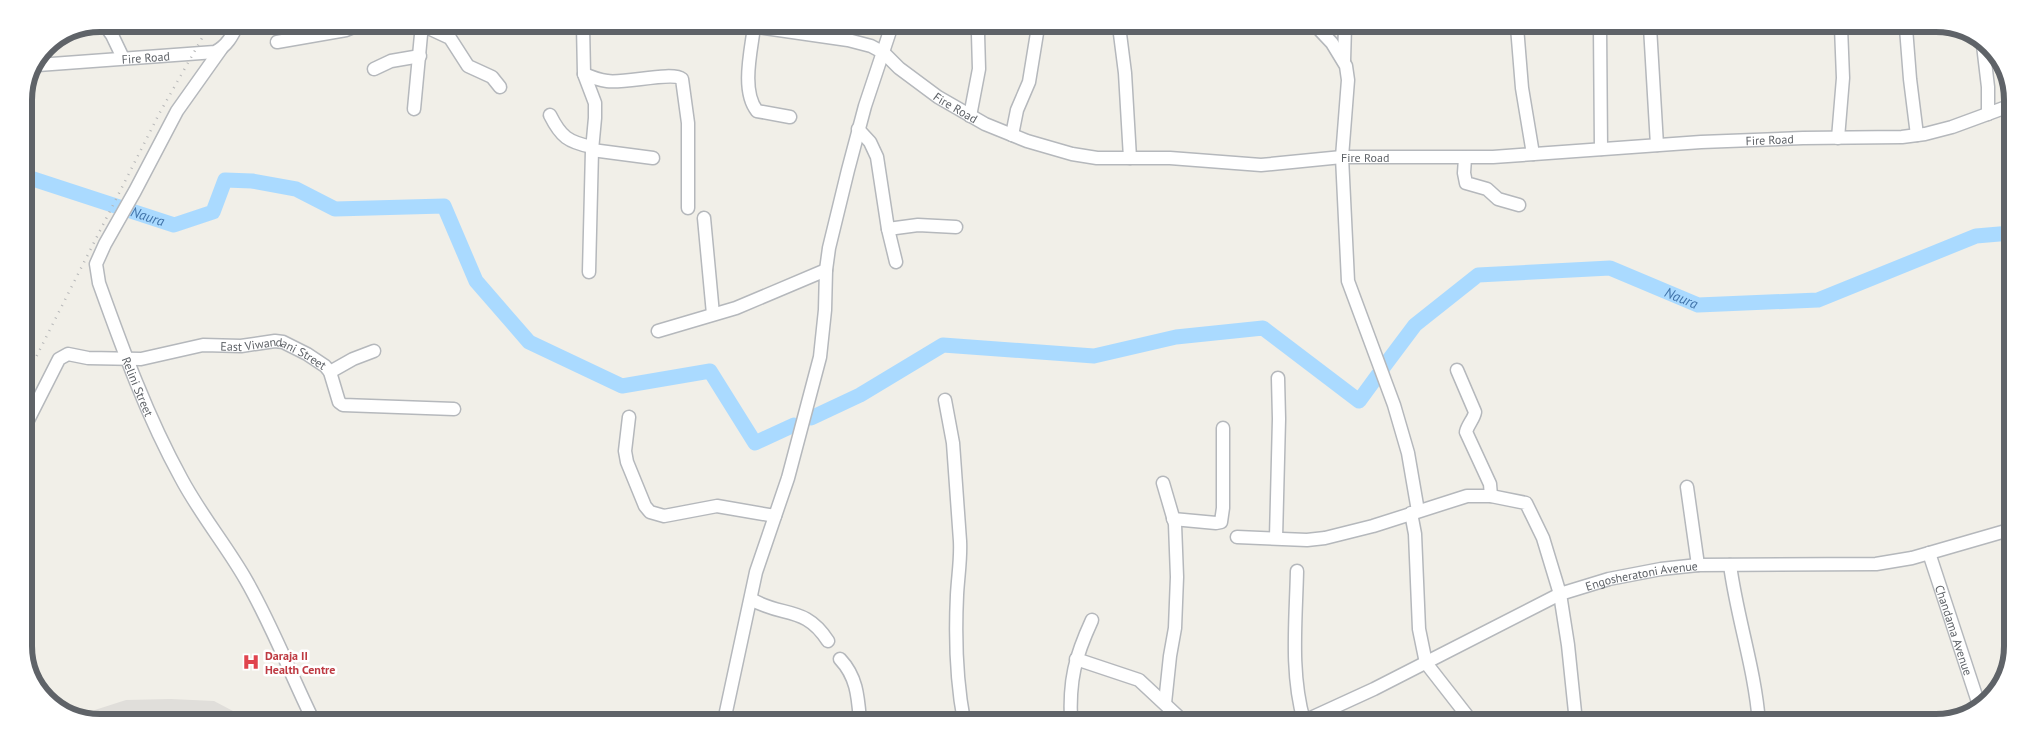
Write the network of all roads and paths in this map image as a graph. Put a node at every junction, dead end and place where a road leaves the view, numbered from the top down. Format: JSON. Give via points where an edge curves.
{"nodes":[{"id":1,"x":110,"y":32,"type":"edge"},
{"id":2,"x":234,"y":32,"type":"edge"},
{"id":3,"x":334,"y":32,"type":"edge"},
{"id":4,"x":422,"y":32,"type":"edge"},
{"id":5,"x":437,"y":32,"type":"edge"},
{"id":6,"x":583,"y":32,"type":"edge"},
{"id":7,"x":749,"y":32,"type":"edge"},
{"id":8,"x":791,"y":32,"type":"edge"},
{"id":9,"x":890,"y":32,"type":"edge"},
{"id":10,"x":979,"y":32,"type":"edge"},
{"id":11,"x":1121,"y":32,"type":"edge"},
{"id":12,"x":1322,"y":32,"type":"edge"},
{"id":13,"x":1345,"y":32,"type":"edge"},
{"id":14,"x":1517,"y":32,"type":"edge"},
{"id":15,"x":1600,"y":32,"type":"edge"},
{"id":16,"x":1650,"y":32,"type":"edge"},
{"id":17,"x":1841,"y":32,"type":"edge"},
{"id":18,"x":1906,"y":32,"type":"edge"},
{"id":19,"x":1036,"y":34,"type":"dead end"},
{"id":20,"x":277,"y":42,"type":"dead end"},
{"id":21,"x":221,"y":49,"type":"junction"},
{"id":22,"x":884,"y":53,"type":"junction"},
{"id":23,"x":1985,"y":53,"type":"edge"},
{"id":24,"x":420,"y":56,"type":"junction"},
{"id":25,"x":123,"y":58,"type":"junction"},
{"id":26,"x":1344,"y":61,"type":"junction"},
{"id":27,"x":43,"y":65,"type":"edge"},
{"id":28,"x":374,"y":69,"type":"dead end"},
{"id":29,"x":584,"y":74,"type":"junction"},
{"id":30,"x":500,"y":87,"type":"dead end"},
{"id":31,"x":2003,"y":108,"type":"edge"},
{"id":32,"x":414,"y":109,"type":"dead end"},
{"id":33,"x":1988,"y":114,"type":"junction"},
{"id":34,"x":550,"y":115,"type":"dead end"},
{"id":35,"x":970,"y":116,"type":"junction"},
{"id":36,"x":790,"y":117,"type":"dead end"},
{"id":37,"x":858,"y":129,"type":"junction"},
{"id":38,"x":1012,"y":135,"type":"junction"},
{"id":39,"x":1917,"y":135,"type":"junction"},
{"id":40,"x":1838,"y":138,"type":"junction"},
{"id":41,"x":1657,"y":145,"type":"junction"},
{"id":42,"x":592,"y":149,"type":"junction"},
{"id":43,"x":1600,"y":149,"type":"junction"},
{"id":44,"x":1532,"y":154,"type":"junction"},
{"id":45,"x":1342,"y":157,"type":"junction"},
{"id":46,"x":653,"y":158,"type":"dead end"},
{"id":47,"x":1130,"y":158,"type":"junction"},
{"id":48,"x":1465,"y":158,"type":"junction"},
{"id":49,"x":1520,"y":205,"type":"dead end"},
{"id":50,"x":688,"y":208,"type":"dead end"},
{"id":51,"x":704,"y":218,"type":"dead end"},
{"id":52,"x":956,"y":227,"type":"dead end"},
{"id":53,"x":888,"y":228,"type":"junction"},
{"id":54,"x":896,"y":262,"type":"dead end"},
{"id":55,"x":826,"y":270,"type":"junction"},
{"id":56,"x":589,"y":272,"type":"dead end"},
{"id":57,"x":713,"y":314,"type":"junction"},
{"id":58,"x":658,"y":331,"type":"dead end"},
{"id":59,"x":374,"y":351,"type":"dead end"},
{"id":60,"x":127,"y":359,"type":"junction"},
{"id":61,"x":1457,"y":370,"type":"dead end"},
{"id":62,"x":330,"y":372,"type":"junction"},
{"id":63,"x":1278,"y":378,"type":"dead end"},
{"id":64,"x":945,"y":400,"type":"dead end"},
{"id":65,"x":454,"y":409,"type":"dead end"},
{"id":66,"x":33,"y":411,"type":"edge"},
{"id":67,"x":629,"y":417,"type":"dead end"},
{"id":68,"x":1222,"y":428,"type":"dead end"},
{"id":69,"x":1163,"y":483,"type":"dead end"},
{"id":70,"x":1687,"y":487,"type":"dead end"},
{"id":71,"x":1492,"y":496,"type":"junction"},
{"id":72,"x":1415,"y":512,"type":"junction"},
{"id":73,"x":775,"y":516,"type":"junction"},
{"id":74,"x":1173,"y":519,"type":"junction"},
{"id":75,"x":2004,"y":531,"type":"edge"},
{"id":76,"x":1238,"y":537,"type":"dead end"},
{"id":77,"x":1276,"y":538,"type":"junction"},
{"id":78,"x":1929,"y":553,"type":"junction"},
{"id":79,"x":1730,"y":564,"type":"junction"},
{"id":80,"x":1698,"y":565,"type":"junction"},
{"id":81,"x":1298,"y":571,"type":"dead end"},
{"id":82,"x":1560,"y":594,"type":"junction"},
{"id":83,"x":751,"y":599,"type":"junction"},
{"id":84,"x":1092,"y":620,"type":"dead end"},
{"id":85,"x":828,"y":641,"type":"dead end"},
{"id":86,"x":840,"y":659,"type":"dead end"},
{"id":87,"x":1076,"y":659,"type":"junction"},
{"id":88,"x":1426,"y":663,"type":"junction"},
{"id":89,"x":1977,"y":700,"type":"edge"},
{"id":90,"x":1165,"y":703,"type":"junction"},
{"id":91,"x":310,"y":714,"type":"edge"},
{"id":92,"x":726,"y":714,"type":"edge"},
{"id":93,"x":859,"y":714,"type":"edge"},
{"id":94,"x":963,"y":714,"type":"edge"},
{"id":95,"x":1071,"y":714,"type":"edge"},
{"id":96,"x":1176,"y":714,"type":"edge"},
{"id":97,"x":1302,"y":714,"type":"edge"},
{"id":98,"x":1319,"y":714,"type":"edge"},
{"id":99,"x":1466,"y":714,"type":"edge"},
{"id":100,"x":1575,"y":714,"type":"edge"},
{"id":101,"x":1758,"y":714,"type":"edge"}],
"edges":[{"from":1,"to":25,"type":"street"},
{"from":2,"to":21,"type":"street"},
{"from":3,"to":20,"type":"street"},
{"from":4,"to":24,"type":"street"},
{"from":5,"to":30,"type":"street","via":[[450,38],[468,66],[492,77]]},
{"from":6,"to":29,"type":"street"},
{"from":7,"to":36,"type":"street","via":[[751,104],[757,111]]},
{"from":8,"to":22,"type":"street","name":"Fire Road","via":[[848,40],[872,46]]},
{"from":9,"to":22,"type":"street"},
{"from":10,"to":35,"type":"street","via":[[979,69]]},
{"from":11,"to":47,"type":"street"},
{"from":12,"to":26,"type":"street"},
{"from":13,"to":26,"type":"street"},
{"from":14,"to":44,"type":"street"},
{"from":15,"to":43,"type":"street"},
{"from":16,"to":41,"type":"street"},
{"from":17,"to":40,"type":"street","via":[[1843,78]]},
{"from":18,"to":39,"type":"street"},
{"from":19,"to":38,"type":"street","via":[[1029,82],[1017,110]]},
{"from":21,"to":25,"type":"street","name":"Fire Road","via":[[192,55]]},
{"from":21,"to":60,"type":"street","name":"Relini Street","via":[[177,111],[96,264],[99,284]]},
{"from":22,"to":35,"type":"street","name":"Fire Road","via":[[922,86]]},
{"from":22,"to":37,"type":"street"},
{"from":23,"to":33,"type":"street"},
{"from":24,"to":28,"type":"street","via":[[391,61]]},
{"from":24,"to":32,"type":"street"},
{"from":25,"to":27,"type":"street","name":"Fire Road"},
{"from":26,"to":45,"type":"street","via":[[1348,80]]},
{"from":29,"to":42,"type":"street","via":[[595,103]]},
{"from":29,"to":50,"type":"street","via":[[624,82],[668,76],[682,79],[688,123]]},
{"from":31,"to":33,"type":"street","name":"Fire Road"},
{"from":33,"to":39,"type":"street","name":"Fire Road"},
{"from":34,"to":42,"type":"street","via":[[565,138]]},
{"from":35,"to":38,"type":"street","name":"Fire Road"},
{"from":37,"to":53,"type":"street","via":[[870,142],[877,157]]},
{"from":37,"to":55,"type":"street"},
{"from":38,"to":47,"type":"street","name":"Fire Road","via":[[1077,155]]},
{"from":39,"to":40,"type":"street","name":"Fire Road"},
{"from":40,"to":41,"type":"street","name":"Fire Road"},
{"from":41,"to":43,"type":"street","name":"Fire Road"},
{"from":42,"to":46,"type":"street"},
{"from":42,"to":56,"type":"street"},
{"from":43,"to":44,"type":"street","name":"Fire Road"},
{"from":44,"to":48,"type":"street","name":"Fire Road"},
{"from":45,"to":47,"type":"street","name":"Fire Road","via":[[1262,165]]},
{"from":45,"to":48,"type":"street","name":"Fire Road"},
{"from":45,"to":72,"type":"street","via":[[1348,281],[1394,405],[1408,453]]},
{"from":48,"to":49,"type":"street","via":[[1466,183],[1487,189],[1498,199]]},
{"from":51,"to":57,"type":"street"},
{"from":52,"to":53,"type":"street","via":[[918,225]]},
{"from":53,"to":54,"type":"street"},
{"from":55,"to":57,"type":"street","via":[[742,306]]},
{"from":55,"to":73,"type":"street","via":[[820,357]]},
{"from":57,"to":58,"type":"street"},
{"from":59,"to":62,"type":"street"},
{"from":60,"to":62,"type":"street","name":"East Viwandani Street","via":[[148,359],[203,345],[241,346],[275,341],[290,344]]},
{"from":60,"to":66,"type":"street","name":"East Viwandani Street","via":[[68,354],[59,358]]},
{"from":60,"to":91,"type":"street","name":"Relini Street","via":[[150,416],[181,478],[229,551],[263,612]]},
{"from":61,"to":71,"type":"street","via":[[1475,412],[1466,432],[1490,484]]},
{"from":62,"to":65,"type":"street","name":"East Viwandani Street","via":[[339,402],[343,405]]},
{"from":63,"to":77,"type":"street"},
{"from":64,"to":94,"type":"street","via":[[953,443],[961,557],[956,650]]},
{"from":67,"to":73,"type":"street","via":[[627,462],[650,512],[664,516],[717,506]]},
{"from":68,"to":74,"type":"street","via":[[1221,522]]},
{"from":69,"to":74,"type":"street"},
{"from":70,"to":80,"type":"street"},
{"from":71,"to":72,"type":"street","via":[[1467,496]]},
{"from":71,"to":82,"type":"street","via":[[1529,506],[1543,538]]},
{"from":72,"to":77,"type":"street","via":[[1325,538]]},
{"from":72,"to":88,"type":"street","via":[[1419,629]]},
{"from":73,"to":83,"type":"street","via":[[762,550]]},
{"from":74,"to":90,"type":"street","via":[[1177,606]]},
{"from":75,"to":78,"type":"street","name":"Engosheratoni Avenue"},
{"from":76,"to":77,"type":"street"},
{"from":78,"to":79,"type":"street","name":"Engosheratoni Avenue","via":[[1892,562],[1860,565]]},
{"from":78,"to":89,"type":"street","name":"Chandama Avenue"},
{"from":79,"to":80,"type":"street","name":"Engosheratoni Avenue"},
{"from":79,"to":101,"type":"street","via":[[1736,606],[1757,693]]},
{"from":80,"to":82,"type":"street","name":"Engosheratoni Avenue","via":[[1625,576]]},
{"from":81,"to":97,"type":"street","via":[[1296,674]]},
{"from":82,"to":88,"type":"street","name":"Engosheratoni Avenue"},
{"from":82,"to":100,"type":"street"},
{"from":83,"to":85,"type":"street","via":[[810,620]]},
{"from":83,"to":92,"type":"street"},
{"from":84,"to":87,"type":"street"},
{"from":86,"to":93,"type":"street","via":[[854,681]]},
{"from":87,"to":90,"type":"street","via":[[1139,680]]},
{"from":87,"to":95,"type":"street"},
{"from":88,"to":98,"type":"street","name":"Engosheratoni Avenue"},
{"from":88,"to":99,"type":"street"},
{"from":90,"to":96,"type":"street"}]}
